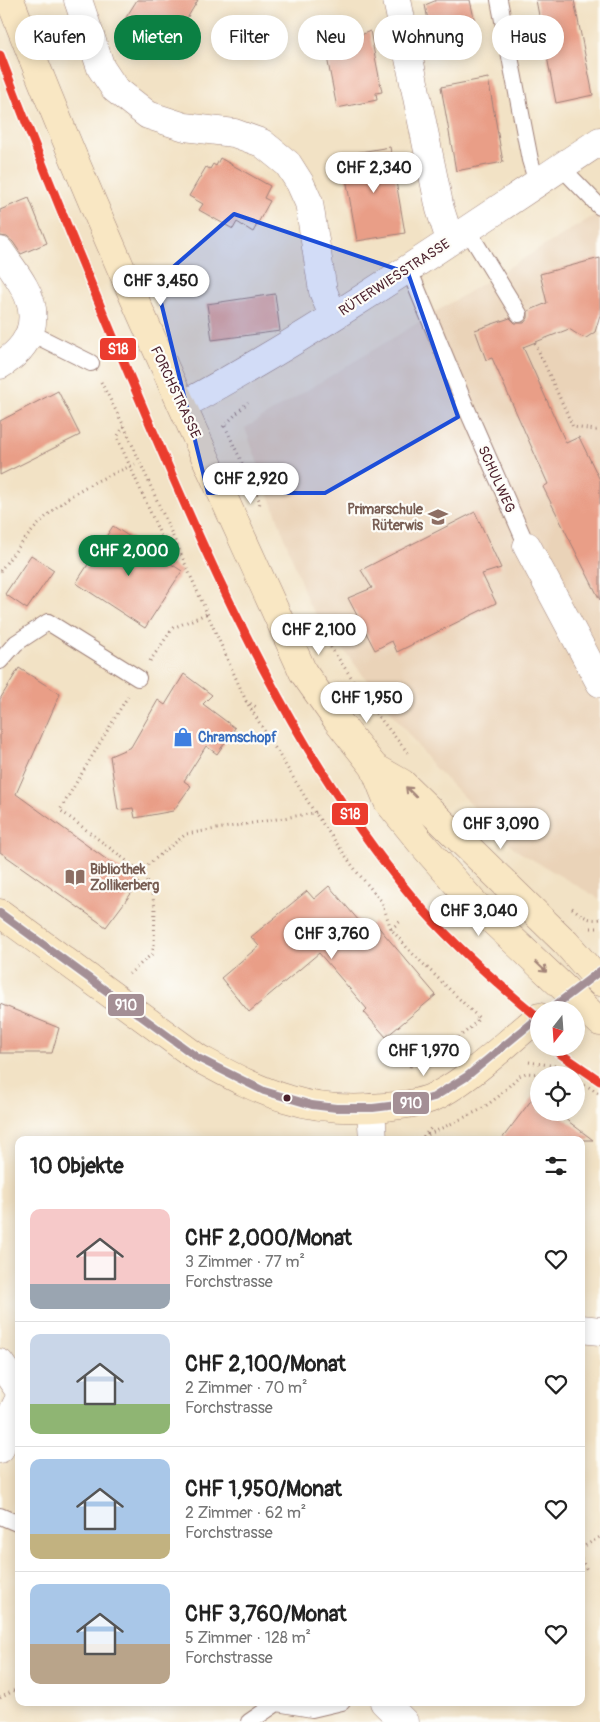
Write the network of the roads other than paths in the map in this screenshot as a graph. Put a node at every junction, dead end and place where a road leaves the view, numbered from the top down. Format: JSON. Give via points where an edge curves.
{"nodes":[{"id":1,"x":10,"y":0,"type":"edge"},
{"id":2,"x":78,"y":0,"type":"edge"},
{"id":3,"x":397,"y":0,"type":"edge"},
{"id":4,"x":499,"y":0,"type":"edge"},
{"id":5,"x":600,"y":141,"type":"edge"},
{"id":6,"x":561,"y":167,"type":"junction"},
{"id":7,"x":537,"y":182,"type":"junction"},
{"id":8,"x":600,"y":207,"type":"edge"},
{"id":9,"x":458,"y":235,"type":"junction"},
{"id":10,"x":0,"y":251,"type":"edge"},
{"id":11,"x":408,"y":267,"type":"junction"},
{"id":12,"x":519,"y":314,"type":"dead end"},
{"id":13,"x":333,"y":316,"type":"junction"},
{"id":14,"x":31,"y":333,"type":"junction"},
{"id":15,"x":91,"y":363,"type":"road end"},
{"id":16,"x":0,"y":365,"type":"edge"},
{"id":17,"x":183,"y":405,"type":"junction"},
{"id":18,"x":527,"y":546,"type":"joint"},
{"id":19,"x":0,"y":661,"type":"edge"},
{"id":20,"x":138,"y":678,"type":"road end"},
{"id":21,"x":600,"y":683,"type":"edge"},
{"id":22,"x":374,"y":767,"type":"junction"},
{"id":23,"x":0,"y":913,"type":"edge"},
{"id":24,"x":598,"y":976,"type":"edge"},
{"id":25,"x":570,"y":994,"type":"junction"},
{"id":26,"x":561,"y":1001,"type":"edge"},
{"id":27,"x":600,"y":1022,"type":"edge"},
{"id":28,"x":530,"y":1024,"type":"edge"},
{"id":29,"x":371,"y":1108,"type":"junction"},
{"id":30,"x":372,"y":1136,"type":"edge"},
{"id":31,"x":585,"y":1329,"type":"edge"},
{"id":32,"x":600,"y":1331,"type":"edge"},
{"id":33,"x":0,"y":1362,"type":"edge"},
{"id":34,"x":15,"y":1384,"type":"edge"},
{"id":35,"x":15,"y":1407,"type":"edge"},
{"id":36,"x":0,"y":1449,"type":"edge"},
{"id":37,"x":0,"y":1516,"type":"edge"},
{"id":38,"x":15,"y":1522,"type":"edge"},
{"id":39,"x":272,"y":1706,"type":"edge"},
{"id":40,"x":294,"y":1706,"type":"edge"},
{"id":41,"x":325,"y":1706,"type":"edge"},
{"id":42,"x":388,"y":1706,"type":"edge"},
{"id":43,"x":249,"y":1722,"type":"edge"},
{"id":44,"x":404,"y":1722,"type":"edge"}],
"edges":[{"from":1,"to":17,"type":"main road","name":"FORCHSTRASSE","via":[[54,113]]},
{"from":2,"to":13,"type":"street","via":[[101,68],[115,89],[148,115],[185,127],[241,135],[262,143],[288,164],[309,203],[323,291]]},
{"from":3,"to":9,"type":"street","via":[[440,209]]},
{"from":4,"to":7,"type":"lane"},
{"from":5,"to":6,"type":"street","name":"RÜTERWIESSTRASSE"},
{"from":6,"to":7,"type":"street","name":"RÜTERWIESSTRASSE"},
{"from":6,"to":8,"type":"lane"},
{"from":7,"to":9,"type":"street","name":"RÜTERWIESSTRASSE"},
{"from":9,"to":11,"type":"street","name":"RÜTERWIESSTRASSE"},
{"from":9,"to":12,"type":"lane"},
{"from":10,"to":14,"type":"street","via":[[25,287],[33,314]]},
{"from":11,"to":13,"type":"street","name":"RÜTERWIESSTRASSE"},
{"from":11,"to":18,"type":"lane","name":"SCHULWEG"},
{"from":13,"to":17,"type":"street","name":"RÜTERWIESSTRASSE"},
{"from":14,"to":15,"type":"lane"},
{"from":14,"to":16,"type":"street","via":[[22,347]]},
{"from":17,"to":22,"type":"main road","name":"FORCHSTRASSE","via":[[303,672]]},
{"from":18,"to":21,"type":"street","name":"SCHULWEG"},
{"from":19,"to":20,"type":"lane","via":[[16,643],[48,622]]},
{"from":24,"to":22,"type":"main road","name":"FORCHSTRASSE","one_way":true,"via":[[402,783]]},
{"from":22,"to":25,"type":"main road","name":"FORCHSTRASSE","one_way":true,"via":[[388,802],[422,844],[473,902]]},
{"from":23,"to":29,"type":"main road","via":[[198,1058],[231,1076],[287,1099],[348,1109]]},
{"from":24,"to":25,"type":"main road"},
{"from":25,"to":26,"type":"main road"},
{"from":25,"to":27,"type":"main road","name":"FORCHSTRASSE"},
{"from":28,"to":29,"type":"main road","via":[[462,1081],[438,1095],[406,1105]]},
{"from":29,"to":30,"type":"street"},
{"from":31,"to":32,"type":"street"},
{"from":33,"to":34,"type":"street"},
{"from":35,"to":36,"type":"street"},
{"from":37,"to":38,"type":"lane"},
{"from":39,"to":43,"type":"lane"},
{"from":40,"to":41,"type":"lane","via":[[312,1709]]},
{"from":42,"to":44,"type":"street"}]}
